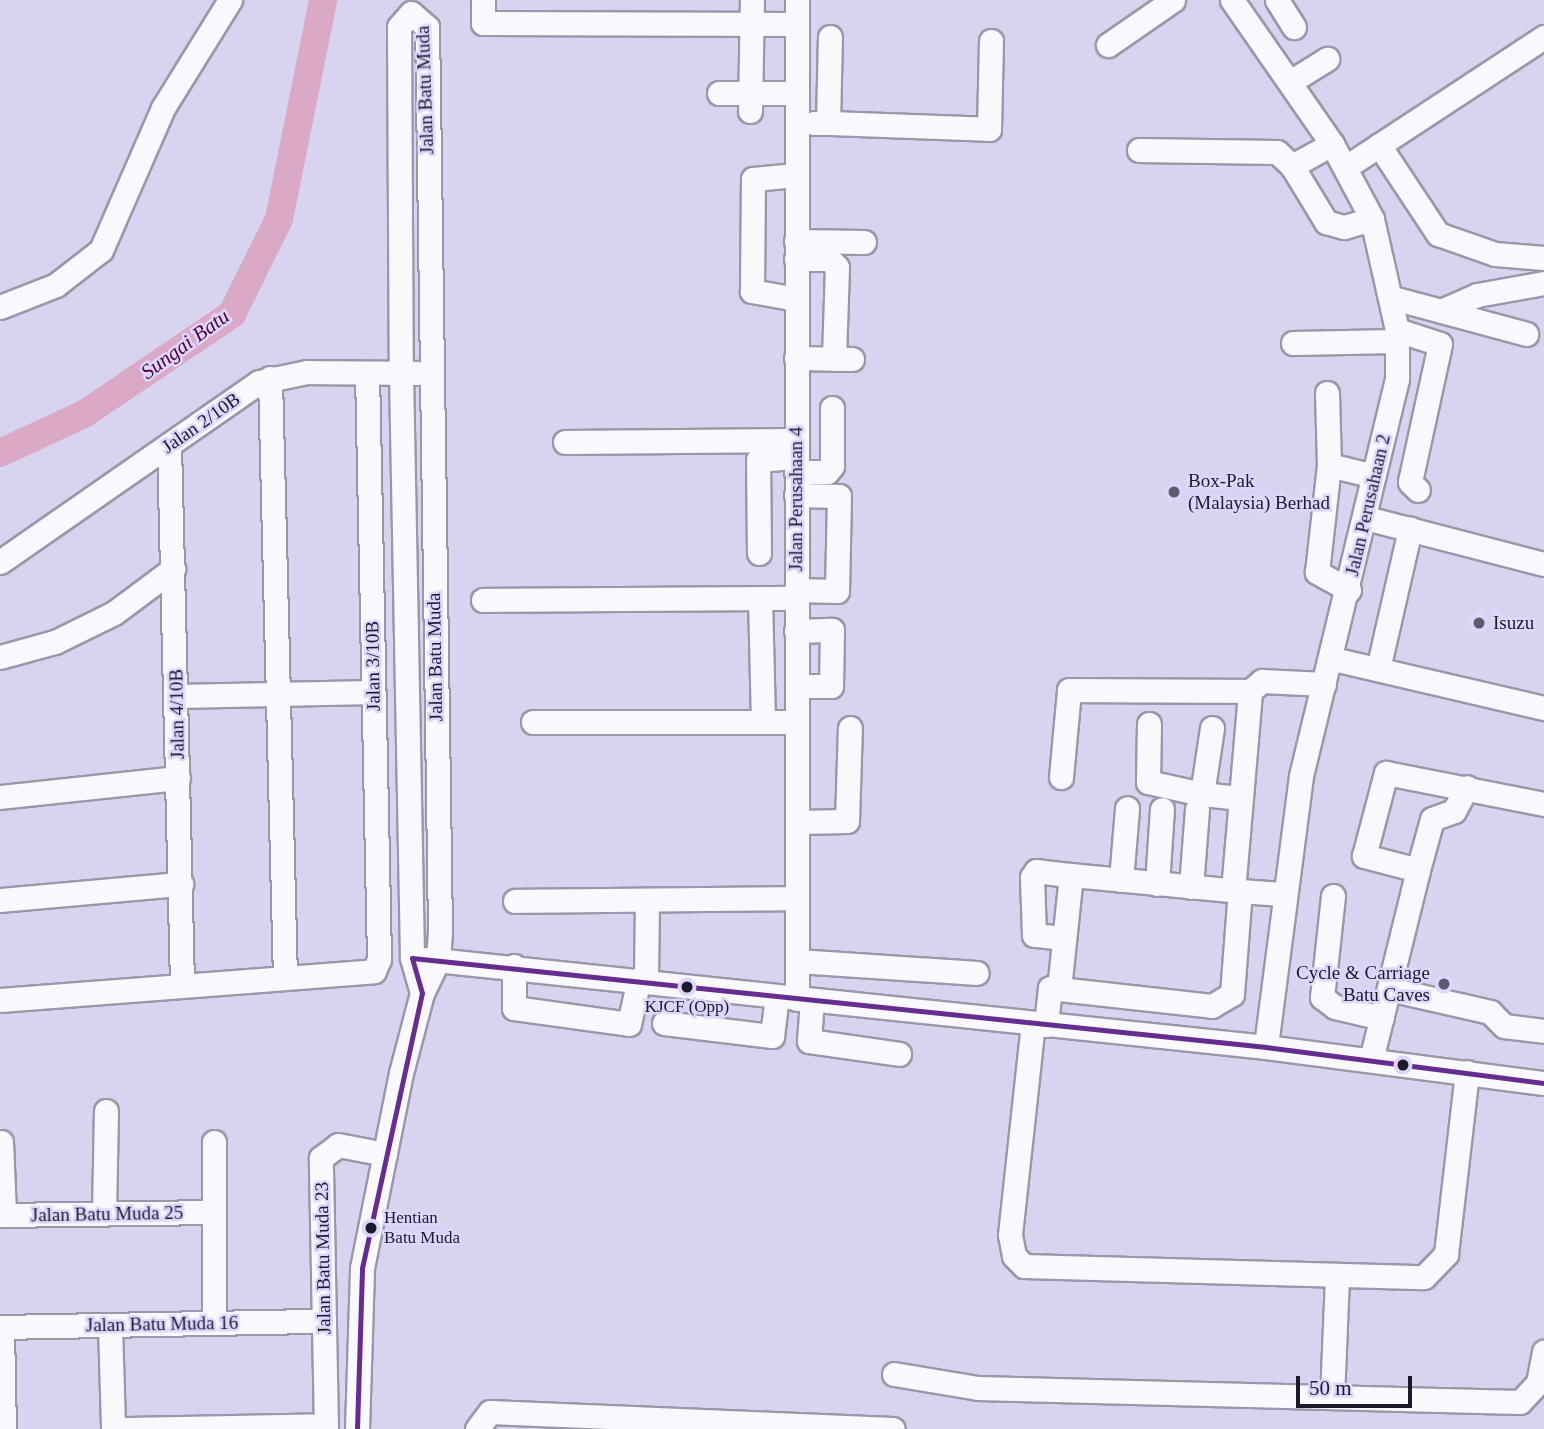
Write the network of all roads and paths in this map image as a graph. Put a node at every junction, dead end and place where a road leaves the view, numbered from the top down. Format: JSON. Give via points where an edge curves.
{"nodes":[{"id":1,"x":230,"y":0,"type":"edge"},
{"id":2,"x":484,"y":0,"type":"edge"},
{"id":3,"x":752,"y":0,"type":"edge"},
{"id":4,"x":797,"y":0,"type":"edge"},
{"id":5,"x":1174,"y":0,"type":"edge"},
{"id":6,"x":1233,"y":0,"type":"edge"},
{"id":7,"x":1277,"y":0,"type":"edge"},
{"id":8,"x":752,"y":24,"type":"junction"},
{"id":9,"x":796,"y":24,"type":"junction"},
{"id":10,"x":1294,"y":27,"type":"dead end"},
{"id":11,"x":830,"y":37,"type":"dead end"},
{"id":12,"x":1544,"y":37,"type":"edge"},
{"id":13,"x":991,"y":41,"type":"dead end"},
{"id":14,"x":1108,"y":45,"type":"dead end"},
{"id":15,"x":1327,"y":59,"type":"dead end"},
{"id":16,"x":1290,"y":82,"type":"junction"},
{"id":17,"x":719,"y":93,"type":"dead end"},
{"id":18,"x":796,"y":93,"type":"junction"},
{"id":19,"x":750,"y":102,"type":"junction"},
{"id":20,"x":796,"y":123,"type":"junction"},
{"id":21,"x":828,"y":123,"type":"junction"},
{"id":22,"x":1332,"y":144,"type":"junction"},
{"id":23,"x":1379,"y":145,"type":"junction"},
{"id":24,"x":1139,"y":150,"type":"dead end"},
{"id":25,"x":1292,"y":166,"type":"junction"},
{"id":26,"x":1346,"y":167,"type":"junction"},
{"id":27,"x":796,"y":175,"type":"junction"},
{"id":28,"x":1372,"y":219,"type":"junction"},
{"id":29,"x":864,"y":242,"type":"dead end"},
{"id":30,"x":796,"y":250,"type":"junction"},
{"id":31,"x":1544,"y":258,"type":"edge"},
{"id":32,"x":1544,"y":283,"type":"edge"},
{"id":33,"x":1393,"y":298,"type":"junction"},
{"id":34,"x":796,"y":299,"type":"junction"},
{"id":35,"x":0,"y":307,"type":"edge"},
{"id":36,"x":1441,"y":311,"type":"junction"},
{"id":37,"x":1525,"y":334,"type":"dead end"},
{"id":38,"x":1397,"y":335,"type":"junction"},
{"id":39,"x":1293,"y":343,"type":"dead end"},
{"id":40,"x":796,"y":358,"type":"junction"},
{"id":41,"x":366,"y":373,"type":"junction"},
{"id":42,"x":401,"y":373,"type":"junction"},
{"id":43,"x":430,"y":373,"type":"junction"},
{"id":44,"x":270,"y":378,"type":"junction"},
{"id":45,"x":1327,"y":393,"type":"dead end"},
{"id":46,"x":832,"y":408,"type":"dead end"},
{"id":47,"x":565,"y":442,"type":"dead end"},
{"id":48,"x":169,"y":445,"type":"junction"},
{"id":49,"x":1329,"y":465,"type":"junction"},
{"id":50,"x":796,"y":466,"type":"junction"},
{"id":51,"x":1374,"y":476,"type":"junction"},
{"id":52,"x":1418,"y":490,"type":"dead end"},
{"id":53,"x":1366,"y":518,"type":"junction"},
{"id":54,"x":758,"y":521,"type":"junction"},
{"id":55,"x":796,"y":522,"type":"junction"},
{"id":56,"x":1410,"y":529,"type":"junction"},
{"id":57,"x":759,"y":553,"type":"dead end"},
{"id":58,"x":1543,"y":559,"type":"edge"},
{"id":59,"x":0,"y":562,"type":"edge"},
{"id":60,"x":173,"y":569,"type":"junction"},
{"id":61,"x":1349,"y":590,"type":"junction"},
{"id":62,"x":796,"y":594,"type":"junction"},
{"id":63,"x":760,"y":598,"type":"junction"},
{"id":64,"x":483,"y":600,"type":"dead end"},
{"id":65,"x":796,"y":631,"type":"junction"},
{"id":66,"x":0,"y":657,"type":"edge"},
{"id":67,"x":1333,"y":659,"type":"junction"},
{"id":68,"x":1378,"y":670,"type":"junction"},
{"id":69,"x":1324,"y":684,"type":"junction"},
{"id":70,"x":797,"y":686,"type":"junction"},
{"id":71,"x":1250,"y":691,"type":"junction"},
{"id":72,"x":373,"y":692,"type":"junction"},
{"id":73,"x":282,"y":694,"type":"junction"},
{"id":74,"x":176,"y":696,"type":"junction"},
{"id":75,"x":1544,"y":708,"type":"edge"},
{"id":76,"x":533,"y":722,"type":"dead end"},
{"id":77,"x":763,"y":722,"type":"junction"},
{"id":78,"x":797,"y":722,"type":"junction"},
{"id":79,"x":1149,"y":724,"type":"dead end"},
{"id":80,"x":849,"y":728,"type":"dead end"},
{"id":81,"x":1212,"y":728,"type":"dead end"},
{"id":82,"x":1061,"y":777,"type":"dead end"},
{"id":83,"x":178,"y":778,"type":"junction"},
{"id":84,"x":1467,"y":787,"type":"junction"},
{"id":85,"x":0,"y":797,"type":"edge"},
{"id":86,"x":1241,"y":799,"type":"junction"},
{"id":87,"x":1200,"y":802,"type":"junction"},
{"id":88,"x":1544,"y":804,"type":"edge"},
{"id":89,"x":1127,"y":808,"type":"dead end"},
{"id":90,"x":1162,"y":809,"type":"dead end"},
{"id":91,"x":797,"y":822,"type":"junction"},
{"id":92,"x":1418,"y":870,"type":"junction"},
{"id":93,"x":1071,"y":875,"type":"junction"},
{"id":94,"x":1121,"y":880,"type":"junction"},
{"id":95,"x":181,"y":884,"type":"junction"},
{"id":96,"x":1157,"y":884,"type":"junction"},
{"id":97,"x":1191,"y":887,"type":"junction"},
{"id":98,"x":1236,"y":891,"type":"junction"},
{"id":99,"x":1283,"y":894,"type":"junction"},
{"id":100,"x":1333,"y":896,"type":"dead end"},
{"id":101,"x":797,"y":898,"type":"junction"},
{"id":102,"x":0,"y":900,"type":"edge"},
{"id":103,"x":647,"y":900,"type":"junction"},
{"id":104,"x":515,"y":901,"type":"dead end"},
{"id":105,"x":1064,"y":937,"type":"junction"},
{"id":106,"x":412,"y":958,"type":"junction"},
{"id":107,"x":438,"y":960,"type":"junction"},
{"id":108,"x":797,"y":961,"type":"junction"},
{"id":109,"x":514,"y":966,"type":"junction"},
{"id":110,"x":977,"y":973,"type":"dead end"},
{"id":111,"x":285,"y":978,"type":"junction"},
{"id":112,"x":643,"y":980,"type":"junction"},
{"id":113,"x":183,"y":984,"type":"junction"},
{"id":114,"x":1059,"y":989,"type":"junction"},
{"id":115,"x":1389,"y":989,"type":"junction"},
{"id":116,"x":422,"y":993,"type":"junction"},
{"id":117,"x":795,"y":998,"type":"junction"},
{"id":118,"x":0,"y":1000,"type":"edge"},
{"id":119,"x":1382,"y":1018,"type":"junction"},
{"id":120,"x":664,"y":1023,"type":"dead end"},
{"id":121,"x":1040,"y":1024,"type":"junction"},
{"id":122,"x":1544,"y":1031,"type":"edge"},
{"id":123,"x":1266,"y":1047,"type":"junction"},
{"id":124,"x":899,"y":1054,"type":"dead end"},
{"id":125,"x":1371,"y":1060,"type":"junction"},
{"id":126,"x":1467,"y":1072,"type":"junction"},
{"id":127,"x":1544,"y":1083,"type":"edge"},
{"id":128,"x":106,"y":1111,"type":"dead end"},
{"id":129,"x":1,"y":1142,"type":"edge"},
{"id":130,"x":214,"y":1142,"type":"dead end"},
{"id":131,"x":385,"y":1154,"type":"junction"},
{"id":132,"x":214,"y":1212,"type":"junction"},
{"id":133,"x":104,"y":1214,"type":"junction"},
{"id":134,"x":2,"y":1215,"type":"edge"},
{"id":135,"x":1337,"y":1278,"type":"junction"},
{"id":136,"x":324,"y":1321,"type":"junction"},
{"id":137,"x":214,"y":1324,"type":"junction"},
{"id":138,"x":110,"y":1325,"type":"junction"},
{"id":139,"x":1,"y":1327,"type":"edge"},
{"id":140,"x":1544,"y":1352,"type":"edge"},
{"id":141,"x":894,"y":1374,"type":"dead end"},
{"id":142,"x":1332,"y":1397,"type":"junction"},
{"id":143,"x":326,"y":1427,"type":"edge"},
{"id":144,"x":4,"y":1429,"type":"edge"},
{"id":145,"x":113,"y":1429,"type":"edge"},
{"id":146,"x":126,"y":1429,"type":"edge"},
{"id":147,"x":358,"y":1429,"type":"edge"},
{"id":148,"x":477,"y":1429,"type":"edge"},
{"id":149,"x":893,"y":1429,"type":"edge"}],
"edges":[{"from":1,"to":35,"type":"street","via":[[163,108],[101,250],[56,285]]},
{"from":2,"to":8,"type":"street","via":[[483,23]]},
{"from":3,"to":8,"type":"street"},
{"from":4,"to":9,"type":"street","name":"Jalan Perusahaan 4"},
{"from":5,"to":14,"type":"street"},
{"from":6,"to":16,"type":"street","name":"Jalan Perusahaan 2"},
{"from":7,"to":10,"type":"street"},
{"from":8,"to":9,"type":"street"},
{"from":8,"to":19,"type":"street"},
{"from":9,"to":18,"type":"street","name":"Jalan Perusahaan 4"},
{"from":11,"to":21,"type":"street"},
{"from":12,"to":23,"type":"street"},
{"from":13,"to":21,"type":"street","via":[[989,129]]},
{"from":15,"to":16,"type":"street"},
{"from":16,"to":22,"type":"street","name":"Jalan Perusahaan 2"},
{"from":17,"to":19,"type":"street"},
{"from":18,"to":19,"type":"street"},
{"from":18,"to":20,"type":"street","name":"Jalan Perusahaan 4"},
{"from":20,"to":21,"type":"street"},
{"from":20,"to":27,"type":"street","name":"Jalan Perusahaan 4"},
{"from":22,"to":25,"type":"street"},
{"from":22,"to":26,"type":"street","name":"Jalan Perusahaan 2"},
{"from":23,"to":26,"type":"street"},
{"from":23,"to":31,"type":"street","via":[[1438,234],[1495,254]]},
{"from":24,"to":25,"type":"street","via":[[1277,152]]},
{"from":25,"to":28,"type":"street","via":[[1326,222],[1344,227]]},
{"from":26,"to":28,"type":"street","name":"Jalan Perusahaan 2"},
{"from":27,"to":30,"type":"street","name":"Jalan Perusahaan 4"},
{"from":27,"to":34,"type":"street","via":[[753,179],[752,279],[757,297]]},
{"from":28,"to":33,"type":"street","name":"Jalan Perusahaan 2"},
{"from":29,"to":30,"type":"street"},
{"from":30,"to":34,"type":"street","name":"Jalan Perusahaan 4"},
{"from":30,"to":40,"type":"street","via":[[829,259],[837,267],[843,359]]},
{"from":32,"to":36,"type":"street","via":[[1476,295]]},
{"from":33,"to":36,"type":"street"},
{"from":33,"to":38,"type":"street","name":"Jalan Perusahaan 2"},
{"from":34,"to":40,"type":"street","name":"Jalan Perusahaan 4"},
{"from":36,"to":37,"type":"street"},
{"from":38,"to":39,"type":"street"},
{"from":38,"to":51,"type":"street","name":"Jalan Perusahaan 2","via":[[1397,379]]},
{"from":38,"to":52,"type":"street","via":[[1440,344],[1409,482]]},
{"from":40,"to":50,"type":"street","name":"Jalan Perusahaan 4"},
{"from":41,"to":42,"type":"street"},
{"from":41,"to":44,"type":"street"},
{"from":41,"to":72,"type":"street","name":"Jalan 3/10B"},
{"from":42,"to":43,"type":"street"},
{"from":42,"to":43,"type":"street","name":"Jalan Batu Muda","via":[[399,27],[411,13],[427,27]]},
{"from":42,"to":106,"type":"street","name":"Jalan Batu Muda"},
{"from":43,"to":107,"type":"street","name":"Jalan Batu Muda"},
{"from":44,"to":48,"type":"street","name":"Jalan 2/10B"},
{"from":44,"to":73,"type":"street"},
{"from":45,"to":49,"type":"street"},
{"from":46,"to":50,"type":"street","via":[[832,466],[827,472]]},
{"from":47,"to":50,"type":"street"},
{"from":48,"to":59,"type":"street","name":"Jalan 2/10B"},
{"from":48,"to":60,"type":"street","name":"Jalan 4/10B"},
{"from":49,"to":51,"type":"street"},
{"from":49,"to":61,"type":"street","via":[[1317,572]]},
{"from":50,"to":54,"type":"street","via":[[758,460]]},
{"from":50,"to":55,"type":"street","name":"Jalan Perusahaan 4"},
{"from":50,"to":62,"type":"street","via":[[839,496],[838,591]]},
{"from":51,"to":53,"type":"street","name":"Jalan Perusahaan 2"},
{"from":53,"to":56,"type":"street"},
{"from":53,"to":61,"type":"street","name":"Jalan Perusahaan 2"},
{"from":54,"to":55,"type":"street"},
{"from":54,"to":57,"type":"street"},
{"from":55,"to":62,"type":"street","name":"Jalan Perusahaan 4"},
{"from":56,"to":58,"type":"street"},
{"from":56,"to":68,"type":"street"},
{"from":60,"to":66,"type":"street","via":[[114,613],[55,642]]},
{"from":60,"to":74,"type":"street","name":"Jalan 4/10B"},
{"from":61,"to":67,"type":"street","name":"Jalan Perusahaan 2"},
{"from":62,"to":63,"type":"street"},
{"from":62,"to":65,"type":"street","name":"Jalan Perusahaan 4"},
{"from":63,"to":64,"type":"street"},
{"from":63,"to":77,"type":"street"},
{"from":65,"to":70,"type":"street","name":"Jalan Perusahaan 4"},
{"from":65,"to":70,"type":"street","via":[[832,630],[831,686]]},
{"from":67,"to":68,"type":"street"},
{"from":67,"to":69,"type":"street","name":"Jalan Perusahaan 2"},
{"from":68,"to":75,"type":"street"},
{"from":69,"to":71,"type":"street","via":[[1262,681]]},
{"from":69,"to":99,"type":"street","name":"Jalan Perusahaan 2","via":[[1301,776]]},
{"from":70,"to":78,"type":"street","name":"Jalan Perusahaan 4"},
{"from":71,"to":82,"type":"street","via":[[1069,690]]},
{"from":71,"to":86,"type":"street"},
{"from":72,"to":73,"type":"street"},
{"from":72,"to":111,"type":"street","name":"Jalan 3/10B","via":[[379,959],[368,976]]},
{"from":73,"to":74,"type":"street"},
{"from":73,"to":111,"type":"street"},
{"from":74,"to":83,"type":"street","name":"Jalan 4/10B"},
{"from":76,"to":77,"type":"street"},
{"from":77,"to":78,"type":"street"},
{"from":78,"to":91,"type":"street","name":"Jalan Perusahaan 4"},
{"from":79,"to":87,"type":"street","via":[[1148,782]]},
{"from":80,"to":91,"type":"street","via":[[846,821]]},
{"from":81,"to":87,"type":"street"},
{"from":83,"to":85,"type":"street"},
{"from":83,"to":95,"type":"street","name":"Jalan 4/10B"},
{"from":84,"to":88,"type":"street"},
{"from":84,"to":92,"type":"street","via":[[1454,811],[1432,819]]},
{"from":84,"to":92,"type":"street","via":[[1385,773],[1364,856]]},
{"from":86,"to":87,"type":"street"},
{"from":86,"to":98,"type":"street"},
{"from":87,"to":97,"type":"street"},
{"from":89,"to":94,"type":"street"},
{"from":90,"to":96,"type":"street"},
{"from":91,"to":101,"type":"street","name":"Jalan Perusahaan 4"},
{"from":92,"to":115,"type":"street"},
{"from":93,"to":94,"type":"street"},
{"from":93,"to":105,"type":"street"},
{"from":93,"to":105,"type":"street","via":[[1036,871],[1031,877],[1034,935]]},
{"from":94,"to":96,"type":"street"},
{"from":95,"to":102,"type":"street"},
{"from":95,"to":113,"type":"street","name":"Jalan 4/10B"},
{"from":96,"to":97,"type":"street"},
{"from":97,"to":98,"type":"street"},
{"from":98,"to":99,"type":"street"},
{"from":98,"to":114,"type":"street","via":[[1232,994],[1212,1006]]},
{"from":99,"to":123,"type":"street","name":"Jalan Perusahaan 2"},
{"from":100,"to":119,"type":"street","via":[[1322,997],[1335,1007]]},
{"from":101,"to":103,"type":"street"},
{"from":101,"to":108,"type":"street","name":"Jalan Perusahaan 4"},
{"from":103,"to":104,"type":"street"},
{"from":103,"to":112,"type":"street"},
{"from":105,"to":114,"type":"street"},
{"from":106,"to":107,"type":"street"},
{"from":106,"to":116,"type":"street","name":"Jalan Batu Muda"},
{"from":107,"to":109,"type":"street"},
{"from":107,"to":116,"type":"street"},
{"from":108,"to":110,"type":"street"},
{"from":108,"to":117,"type":"street","name":"Jalan Perusahaan 4"},
{"from":109,"to":112,"type":"street"},
{"from":109,"to":112,"type":"street","via":[[514,1009],[628,1024]]},
{"from":111,"to":113,"type":"street"},
{"from":112,"to":117,"type":"street"},
{"from":113,"to":118,"type":"street"},
{"from":114,"to":121,"type":"street","via":[[1050,988]]},
{"from":115,"to":119,"type":"street"},
{"from":115,"to":122,"type":"street","via":[[1490,1012],[1504,1026]]},
{"from":116,"to":131,"type":"street"},
{"from":117,"to":120,"type":"street","via":[[772,1036]]},
{"from":117,"to":121,"type":"street"},
{"from":117,"to":124,"type":"street","via":[[809,1041]]},
{"from":119,"to":125,"type":"street"},
{"from":121,"to":123,"type":"street"},
{"from":121,"to":135,"type":"street","via":[[1010,1235],[1014,1256],[1024,1266]]},
{"from":123,"to":125,"type":"street"},
{"from":125,"to":126,"type":"street"},
{"from":126,"to":127,"type":"street"},
{"from":126,"to":135,"type":"street","via":[[1439,1267],[1424,1277]]},
{"from":128,"to":133,"type":"street"},
{"from":129,"to":134,"type":"street"},
{"from":130,"to":132,"type":"street"},
{"from":131,"to":136,"type":"street","name":"Jalan Batu Muda 23","via":[[338,1145],[321,1158]]},
{"from":131,"to":147,"type":"street","via":[[362,1268]]},
{"from":132,"to":133,"type":"street","name":"Jalan Batu Muda 25"},
{"from":132,"to":137,"type":"street"},
{"from":133,"to":134,"type":"street","name":"Jalan Batu Muda 25"},
{"from":135,"to":142,"type":"street"},
{"from":136,"to":137,"type":"street","name":"Jalan Batu Muda 16"},
{"from":136,"to":143,"type":"street","name":"Jalan Batu Muda 23"},
{"from":137,"to":138,"type":"street","name":"Jalan Batu Muda 16"},
{"from":138,"to":139,"type":"street","name":"Jalan Batu Muda 16"},
{"from":138,"to":145,"type":"street"},
{"from":139,"to":144,"type":"street"},
{"from":140,"to":142,"type":"street","via":[[1538,1382],[1520,1402]]},
{"from":141,"to":142,"type":"street","via":[[978,1388]]},
{"from":143,"to":146,"type":"street"},
{"from":148,"to":149,"type":"street","via":[[490,1412]]}]}
